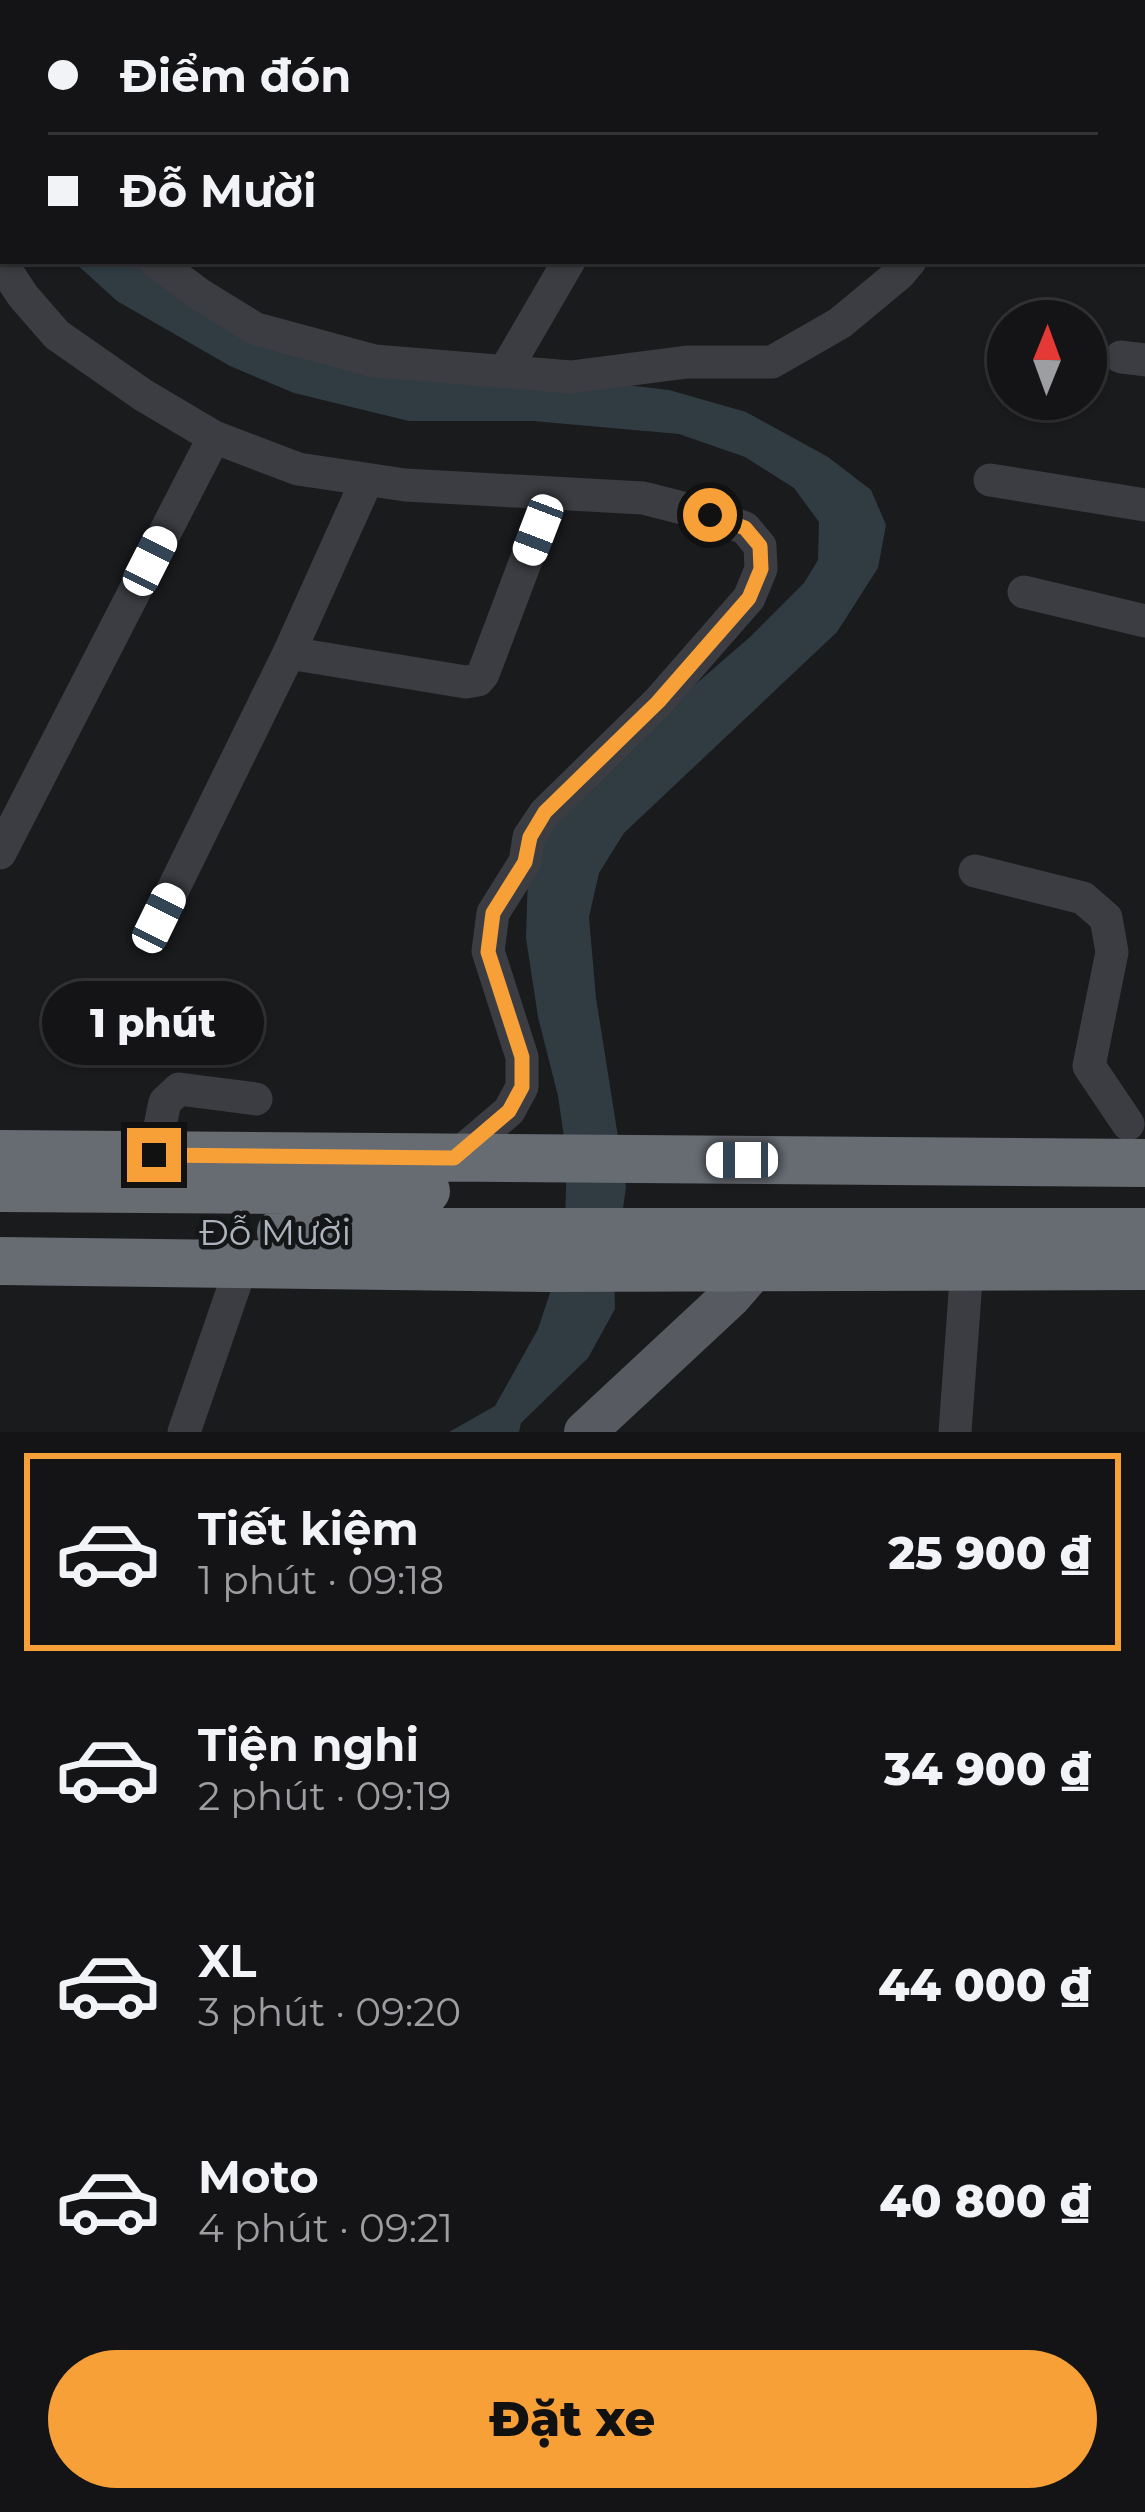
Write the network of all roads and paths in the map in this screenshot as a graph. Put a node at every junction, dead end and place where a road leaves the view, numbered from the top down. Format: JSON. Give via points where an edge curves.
{"nodes":[{"id":1,"x":2,"y":264,"type":"edge"},
{"id":2,"x":159,"y":264,"type":"edge"},
{"id":3,"x":567,"y":264,"type":"edge"},
{"id":4,"x":907,"y":264,"type":"edge"},
{"id":5,"x":505,"y":371,"type":"junction"},
{"id":6,"x":214,"y":436,"type":"junction"},
{"id":7,"x":367,"y":479,"type":"junction"},
{"id":8,"x":990,"y":480,"type":"dead end"},
{"id":9,"x":551,"y":494,"type":"junction"},
{"id":10,"x":1145,"y":505,"type":"edge"},
{"id":11,"x":1024,"y":592,"type":"dead end"},
{"id":12,"x":1145,"y":621,"type":"edge"},
{"id":13,"x":289,"y":653,"type":"junction"},
{"id":14,"x":0,"y":853,"type":"edge"},
{"id":15,"x":975,"y":871,"type":"dead end"},
{"id":16,"x":159,"y":918,"type":"dead end"},
{"id":17,"x":256,"y":1099,"type":"dead end"},
{"id":18,"x":0,"y":1154,"type":"edge"},
{"id":19,"x":154,"y":1155,"type":"junction"},
{"id":20,"x":454,"y":1158,"type":"junction"},
{"id":21,"x":1075,"y":1162,"type":"junction"},
{"id":22,"x":0,"y":1188,"type":"edge"},
{"id":23,"x":1143,"y":1191,"type":"edge"},
{"id":24,"x":1037,"y":1192,"type":"junction"},
{"id":25,"x":645,"y":1212,"type":"junction"},
{"id":26,"x":550,"y":1213,"type":"junction"},
{"id":27,"x":0,"y":1232,"type":"edge"},
{"id":28,"x":762,"y":1249,"type":"junction"},
{"id":29,"x":0,"y":1261,"type":"edge"},
{"id":30,"x":242,"y":1264,"type":"junction"},
{"id":31,"x":967,"y":1266,"type":"junction"},
{"id":32,"x":184,"y":1432,"type":"edge"},
{"id":33,"x":585,"y":1432,"type":"edge"},
{"id":34,"x":955,"y":1432,"type":"edge"}],
"edges":[{"from":1,"to":6,"type":"street","via":[[57,334]]},
{"from":2,"to":5,"type":"street","via":[[256,329],[374,361]]},
{"from":3,"to":5,"type":"street"},
{"from":4,"to":5,"type":"street","via":[[840,322],[772,362],[571,376]]},
{"from":6,"to":7,"type":"street","via":[[298,469]]},
{"from":6,"to":14,"type":"street"},
{"from":7,"to":9,"type":"street"},
{"from":7,"to":13,"type":"street"},
{"from":8,"to":10,"type":"street"},
{"from":9,"to":13,"type":"street","via":[[478,680]]},
{"from":9,"to":20,"type":"street","via":[[643,498],[710,515],[745,528],[760,546],[761,569],[734,616],[530,837],[525,862],[493,913],[488,952],[522,1057],[522,1087],[509,1111]]},
{"from":11,"to":12,"type":"street"},
{"from":13,"to":16,"type":"street"},
{"from":15,"to":23,"type":"street","via":[[1083,898],[1106,918],[1112,952],[1089,1066]]},
{"from":17,"to":19,"type":"street","via":[[179,1089],[165,1102]]},
{"from":18,"to":19,"type":"highway","name":"Đỗ Mười"},
{"from":19,"to":20,"type":"highway","name":"Đỗ Mười"},
{"from":20,"to":26,"type":"highway","name":"Đỗ Mười"},
{"from":21,"to":23,"type":"highway"},
{"from":21,"to":24,"type":"highway"},
{"from":21,"to":25,"type":"highway"},
{"from":22,"to":26,"type":"highway","name":"Đỗ Mười"},
{"from":23,"to":24,"type":"highway"},
{"from":23,"to":28,"type":"highway"},
{"from":23,"to":31,"type":"highway"},
{"from":24,"to":25,"type":"highway"},
{"from":25,"to":26,"type":"highway"},
{"from":25,"to":26,"type":"highway"},
{"from":25,"to":28,"type":"highway"},
{"from":26,"to":27,"type":"highway","name":"Đỗ Mười"},
{"from":26,"to":30,"type":"highway","name":"Đỗ Mười"},
{"from":28,"to":31,"type":"highway"},
{"from":28,"to":33,"type":"main road","via":[[730,1297]]},
{"from":29,"to":30,"type":"highway","name":"Đỗ Mười"},
{"from":30,"to":32,"type":"street"},
{"from":31,"to":34,"type":"street"}]}
